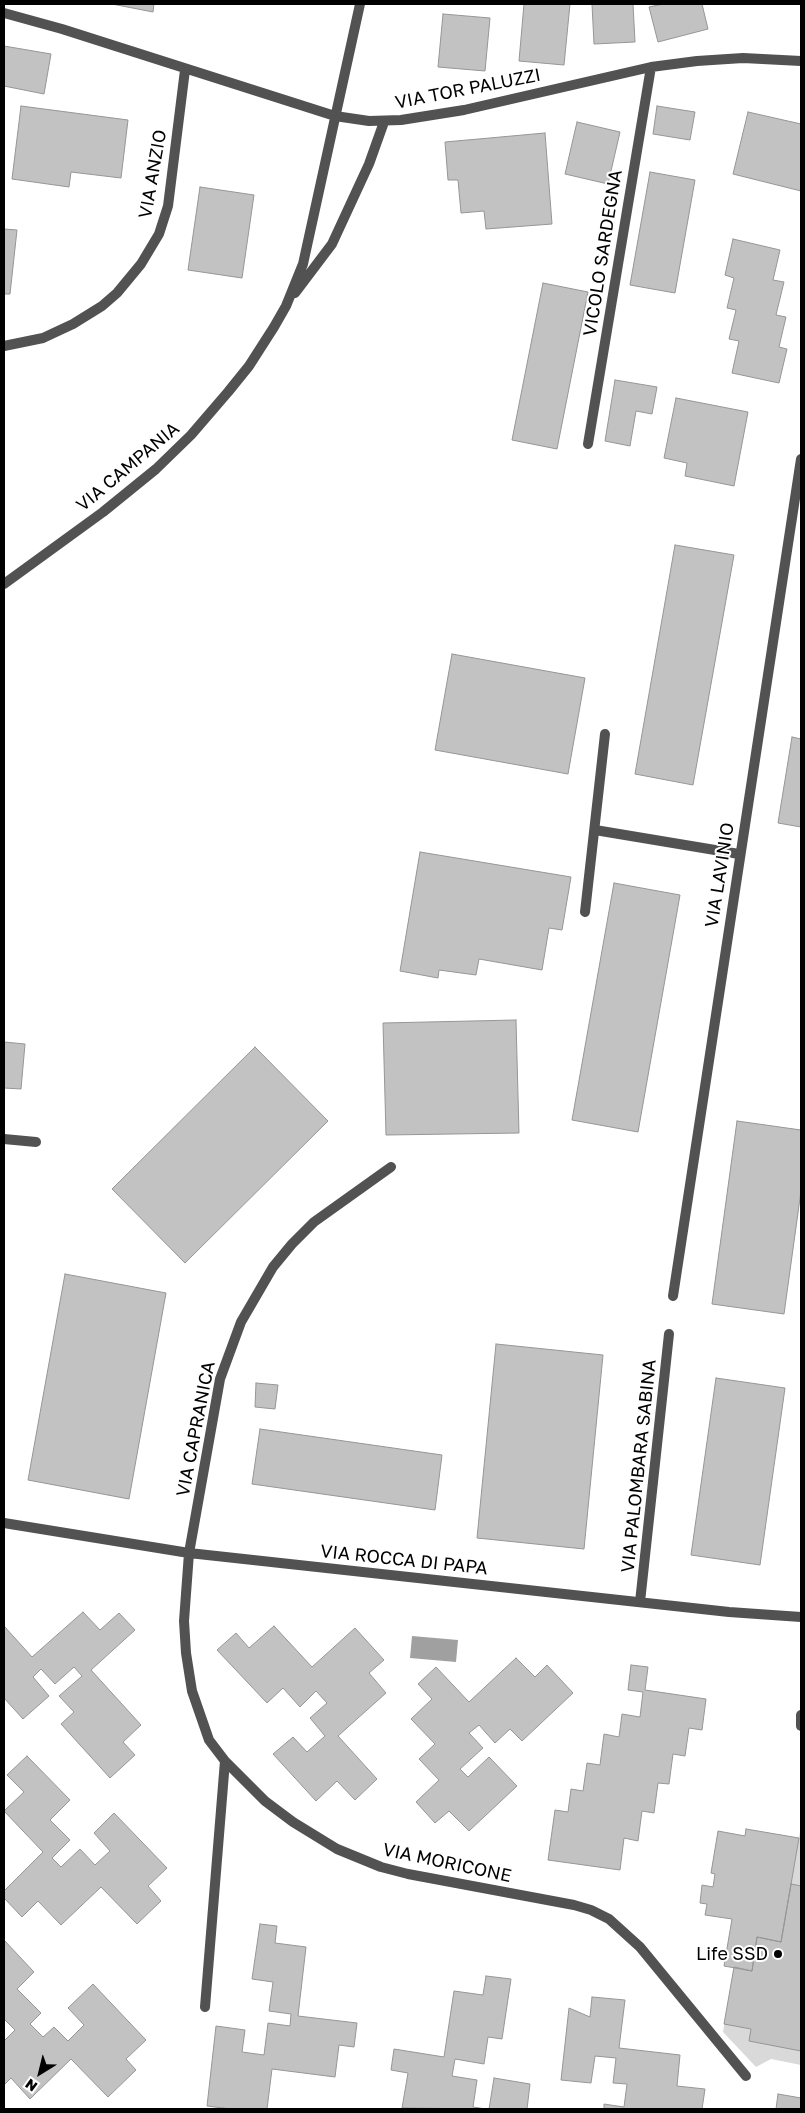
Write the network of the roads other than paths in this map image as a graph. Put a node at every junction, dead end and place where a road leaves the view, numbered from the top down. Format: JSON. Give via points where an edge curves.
{"nodes":[{"id":1,"x":360,"y":4,"type":"edge"},
{"id":2,"x":4,"y":13,"type":"edge"},
{"id":3,"x":801,"y":61,"type":"edge"},
{"id":4,"x":651,"y":67,"type":"junction"},
{"id":5,"x":185,"y":70,"type":"junction"},
{"id":6,"x":335,"y":116,"type":"junction"},
{"id":7,"x":384,"y":122,"type":"junction"},
{"id":8,"x":286,"y":306,"type":"junction"},
{"id":9,"x":4,"y":346,"type":"edge"},
{"id":10,"x":588,"y":444,"type":"dead end"},
{"id":11,"x":801,"y":459,"type":"edge"},
{"id":12,"x":4,"y":584,"type":"edge"},
{"id":13,"x":605,"y":734,"type":"dead end"},
{"id":14,"x":595,"y":830,"type":"junction"},
{"id":15,"x":739,"y":854,"type":"junction"},
{"id":16,"x":585,"y":912,"type":"dead end"},
{"id":17,"x":4,"y":1139,"type":"edge"},
{"id":18,"x":36,"y":1142,"type":"dead end"},
{"id":19,"x":391,"y":1168,"type":"dead end"},
{"id":20,"x":673,"y":1296,"type":"dead end"},
{"id":21,"x":669,"y":1334,"type":"dead end"},
{"id":22,"x":4,"y":1523,"type":"edge"},
{"id":23,"x":189,"y":1553,"type":"junction"},
{"id":24,"x":640,"y":1602,"type":"junction"},
{"id":25,"x":801,"y":1617,"type":"edge"},
{"id":26,"x":801,"y":1715,"type":"edge"},
{"id":27,"x":801,"y":1726,"type":"edge"},
{"id":28,"x":225,"y":1761,"type":"junction"},
{"id":29,"x":205,"y":2007,"type":"dead end"},
{"id":30,"x":746,"y":2076,"type":"dead end"}],
"edges":[{"from":1,"to":6,"type":"street","name":"VIA CAMPANIA"},
{"from":2,"to":5,"type":"street","name":"VIA TOR PALUZZI"},
{"from":3,"to":4,"type":"street","name":"VIA TOR PALUZZI","via":[[743,58]]},
{"from":4,"to":7,"type":"street","name":"VIA TOR PALUZZI","via":[[464,110]]},
{"from":4,"to":10,"type":"street","name":"VICOLO SARDEGNA"},
{"from":5,"to":6,"type":"street","name":"VIA TOR PALUZZI"},
{"from":5,"to":9,"type":"street","name":"VIA ANZIO","via":[[168,206],[159,234],[141,264],[117,293],[73,324],[44,338]]},
{"from":6,"to":7,"type":"street","name":"VIA TOR PALUZZI"},
{"from":6,"to":8,"type":"street","name":"VIA CAMPANIA","via":[[302,264]]},
{"from":7,"to":8,"type":"street","name":"VIA CAMPANIA","via":[[369,164],[332,244]]},
{"from":8,"to":12,"type":"street","name":"VIA CAMPANIA","via":[[249,366],[191,436],[138,484]]},
{"from":11,"to":15,"type":"street","name":"VIA LAVINIO"},
{"from":13,"to":14,"type":"street"},
{"from":14,"to":15,"type":"street"},
{"from":14,"to":16,"type":"street"},
{"from":15,"to":20,"type":"street","name":"VIA LAVINIO"},
{"from":17,"to":18,"type":"street"},
{"from":19,"to":23,"type":"street","name":"VIA CAPRANICA","via":[[320,1217],[292,1244],[273,1267],[241,1322],[220,1379]]},
{"from":21,"to":24,"type":"street","name":"VIA PALOMBARA SABINA"},
{"from":22,"to":23,"type":"street","name":"VIA ROCCA DI PAPA"},
{"from":23,"to":24,"type":"street","name":"VIA ROCCA DI PAPA"},
{"from":23,"to":28,"type":"street","name":"VIA MORICONE","via":[[184,1621],[192,1691],[209,1740]]},
{"from":24,"to":25,"type":"street","name":"VIA ROCCA DI PAPA"},
{"from":26,"to":27,"type":"street"},
{"from":28,"to":29,"type":"street"},
{"from":28,"to":30,"type":"street","name":"VIA MORICONE","via":[[281,1814],[323,1841],[358,1858],[435,1881],[583,1907],[609,1919],[640,1947]]}]}
